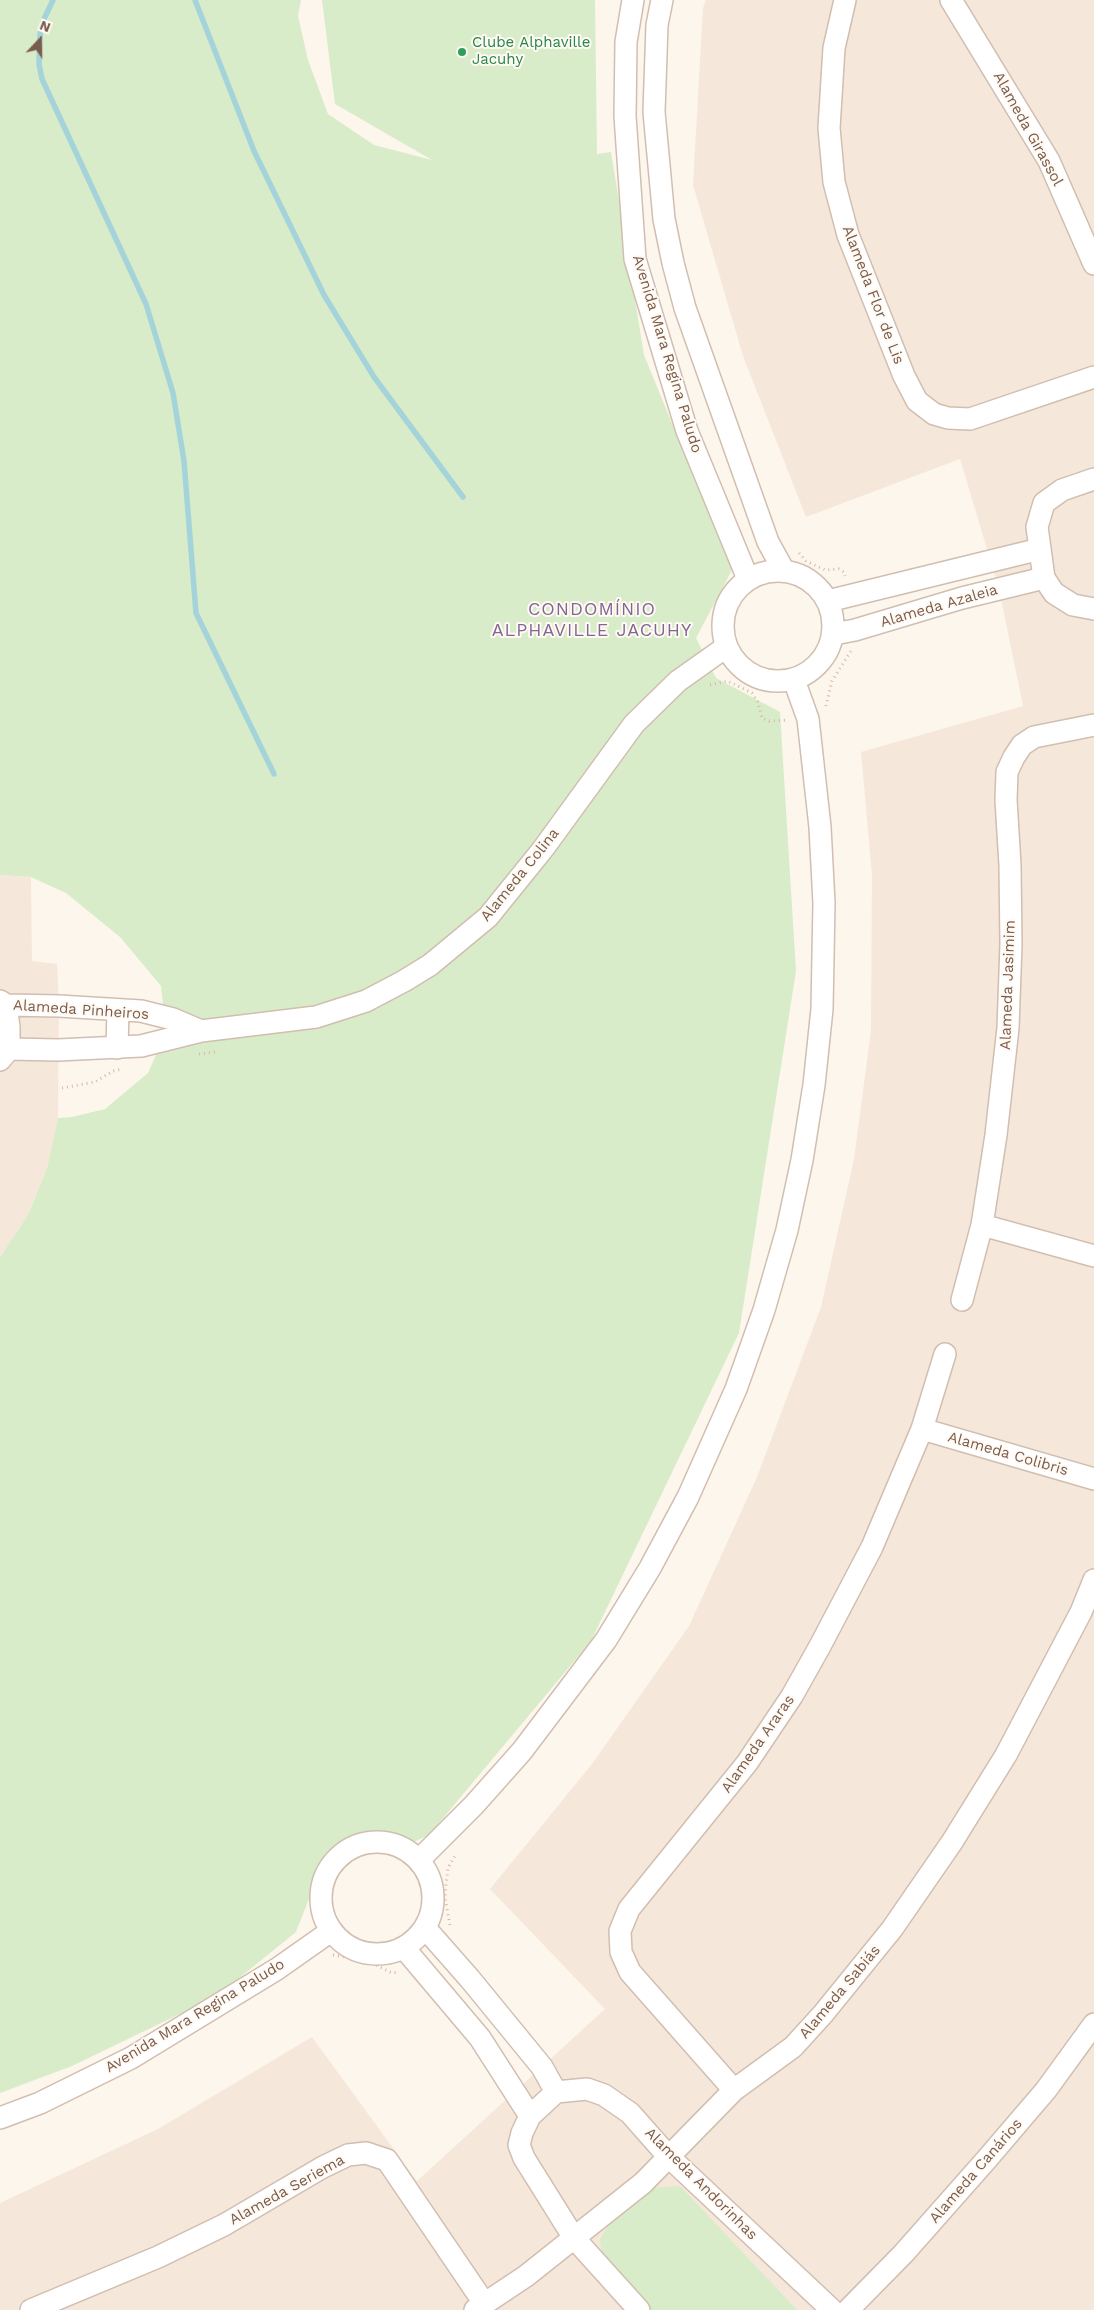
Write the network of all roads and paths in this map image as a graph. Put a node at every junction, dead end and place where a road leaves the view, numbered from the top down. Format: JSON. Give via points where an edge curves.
{"nodes":[{"id":1,"x":633,"y":0,"type":"edge"},
{"id":2,"x":662,"y":0,"type":"edge"},
{"id":3,"x":845,"y":0,"type":"edge"},
{"id":4,"x":951,"y":0,"type":"edge"},
{"id":5,"x":1094,"y":264,"type":"edge"},
{"id":6,"x":1094,"y":377,"type":"edge"},
{"id":7,"x":1094,"y":480,"type":"edge"},
{"id":8,"x":1040,"y":549,"type":"junction"},
{"id":9,"x":796,"y":551,"type":"dead end"},
{"id":10,"x":954,"y":570,"type":"junction"},
{"id":11,"x":784,"y":571,"type":"junction"},
{"id":12,"x":1044,"y":578,"type":"junction"},
{"id":13,"x":748,"y":579,"type":"junction"},
{"id":14,"x":849,"y":596,"type":"junction"},
{"id":15,"x":962,"y":598,"type":"junction"},
{"id":16,"x":828,"y":601,"type":"junction"},
{"id":17,"x":1094,"y":609,"type":"edge"},
{"id":18,"x":855,"y":630,"type":"junction"},
{"id":19,"x":834,"y":634,"type":"junction"},
{"id":20,"x":726,"y":647,"type":"junction"},
{"id":21,"x":794,"y":680,"type":"junction"},
{"id":22,"x":705,"y":688,"type":"dead end"},
{"id":23,"x":808,"y":719,"type":"junction"},
{"id":24,"x":1094,"y":725,"type":"edge"},
{"id":25,"x":3,"y":1003,"type":"edge"},
{"id":26,"x":118,"y":1010,"type":"junction"},
{"id":27,"x":201,"y":1030,"type":"junction"},
{"id":28,"x":117,"y":1048,"type":"junction"},
{"id":29,"x":221,"y":1051,"type":"dead end"},
{"id":30,"x":4,"y":1055,"type":"edge"},
{"id":31,"x":196,"y":1055,"type":"dead end"},
{"id":32,"x":130,"y":1068,"type":"dead end"},
{"id":33,"x":62,"y":1088,"type":"dead end"},
{"id":34,"x":982,"y":1225,"type":"junction"},
{"id":35,"x":1094,"y":1256,"type":"edge"},
{"id":36,"x":962,"y":1300,"type":"dead end"},
{"id":37,"x":945,"y":1354,"type":"dead end"},
{"id":38,"x":922,"y":1429,"type":"junction"},
{"id":39,"x":1094,"y":1479,"type":"edge"},
{"id":40,"x":1094,"y":1580,"type":"edge"},
{"id":41,"x":459,"y":1849,"type":"dead end"},
{"id":42,"x":419,"y":1860,"type":"junction"},
{"id":43,"x":426,"y":1928,"type":"junction"},
{"id":44,"x":331,"y":1931,"type":"junction"},
{"id":45,"x":441,"y":1946,"type":"junction"},
{"id":46,"x":404,"y":1948,"type":"junction"},
{"id":47,"x":328,"y":1954,"type":"dead end"},
{"id":48,"x":422,"y":1968,"type":"junction"},
{"id":49,"x":503,"y":2019,"type":"junction"},
{"id":50,"x":1094,"y":2024,"type":"edge"},
{"id":51,"x":480,"y":2038,"type":"junction"},
{"id":52,"x":734,"y":2090,"type":"junction"},
{"id":53,"x":556,"y":2092,"type":"junction"},
{"id":54,"x":530,"y":2116,"type":"junction"},
{"id":55,"x":0,"y":2118,"type":"edge"},
{"id":56,"x":668,"y":2156,"type":"junction"},
{"id":57,"x":574,"y":2238,"type":"junction"},
{"id":58,"x":480,"y":2307,"type":"edge"},
{"id":59,"x":31,"y":2310,"type":"edge"},
{"id":60,"x":639,"y":2310,"type":"edge"},
{"id":61,"x":832,"y":2310,"type":"edge"},
{"id":62,"x":848,"y":2310,"type":"edge"}],
"edges":[{"from":1,"to":13,"type":"street","name":"Avenida Mara Regina Paludo","via":[[626,42],[624,116],[635,259],[687,431]]},
{"from":2,"to":11,"type":"street","name":"Avenida Mara Regina Paludo","via":[[657,25],[654,112],[664,219],[673,263],[685,308],[768,542]]},
{"from":3,"to":6,"type":"street","name":"Alameda Flor de Lis","via":[[834,48],[830,110],[834,182],[848,235],[896,358],[917,401],[934,414],[970,419]]},
{"from":4,"to":5,"type":"street","name":"Alameda Girassol","via":[[1049,161]]},
{"from":7,"to":8,"type":"street","via":[[1062,490],[1044,502],[1037,527]]},
{"from":8,"to":10,"type":"street","name":"Alameda Azaleia"},
{"from":8,"to":12,"type":"street"},
{"from":9,"to":14,"type":"path","via":[[820,568],[844,572]]},
{"from":10,"to":14,"type":"street","name":"Alameda Azaleia"},
{"from":10,"to":15,"type":"street"},
{"from":11,"to":13,"type":"street","via":[[766,572]]},
{"from":11,"to":16,"type":"street","via":[[802,576],[817,586]]},
{"from":12,"to":15,"type":"street","name":"Alameda Azaleia"},
{"from":12,"to":17,"type":"street","via":[[1054,593],[1073,604]]},
{"from":13,"to":20,"type":"street","via":[[736,589],[723,616],[722,632]]},
{"from":14,"to":16,"type":"street","name":"Alameda Azaleia"},
{"from":15,"to":18,"type":"street","name":"Alameda Azaleia"},
{"from":16,"to":19,"type":"street"},
{"from":18,"to":19,"type":"street","name":"Alameda Azaleia"},
{"from":18,"to":23,"type":"path","via":[[850,652],[832,681],[826,701],[827,716]]},
{"from":19,"to":21,"type":"street","via":[[821,662]]},
{"from":20,"to":21,"type":"street","via":[[734,661],[762,680]]},
{"from":20,"to":27,"type":"street","name":"Alameda Colina","via":[[678,681],[634,724],[516,884],[488,917],[430,965],[366,1001],[316,1016]]},
{"from":21,"to":23,"type":"street"},
{"from":22,"to":23,"type":"path","via":[[727,681],[752,693],[762,718],[769,721]]},
{"from":23,"to":42,"type":"street","via":[[820,827],[824,903],[822,1009],[802,1160],[787,1230],[764,1310],[736,1388],[688,1498],[606,1640],[522,1751]]},
{"from":24,"to":34,"type":"street","name":"Alameda Jasimim","via":[[1034,737],[1022,746],[1007,772],[1012,944],[1008,1028]]},
{"from":25,"to":26,"type":"street","name":"Alameda Pinheiros"},
{"from":25,"to":30,"type":"street","name":"Alameda Pinheiros","via":[[9,1027]]},
{"from":26,"to":27,"type":"street","name":"Alameda Pinheiros","via":[[140,1011]]},
{"from":26,"to":28,"type":"street"},
{"from":27,"to":28,"type":"street","name":"Alameda Pinheiros","via":[[160,1042]]},
{"from":28,"to":30,"type":"street","name":"Alameda Pinheiros"},
{"from":29,"to":31,"type":"path"},
{"from":32,"to":33,"type":"path","via":[[113,1071],[95,1082]]},
{"from":34,"to":35,"type":"street"},
{"from":34,"to":36,"type":"street","name":"Alameda Jasimim"},
{"from":37,"to":38,"type":"street","name":"Alameda Araras"},
{"from":38,"to":39,"type":"street","name":"Alameda Colibris"},
{"from":38,"to":52,"type":"street","name":"Alameda Araras","via":[[872,1546],[792,1696],[747,1764],[629,1909],[620,1931],[621,1952],[630,1972]]},
{"from":40,"to":52,"type":"street","name":"Alameda Sabiás","via":[[1072,1630],[1006,1755],[892,1930],[793,2047]]},
{"from":41,"to":45,"type":"path","via":[[448,1868],[445,1898],[450,1926]]},
{"from":42,"to":43,"type":"street","via":[[429,1875],[434,1893],[433,1911]]},
{"from":42,"to":44,"type":"street","via":[[395,1844],[381,1842],[367,1843],[342,1854],[328,1871],[321,1891],[324,1919]]},
{"from":43,"to":45,"type":"street"},
{"from":43,"to":46,"type":"street"},
{"from":44,"to":46,"type":"street","via":[[340,1941],[365,1953],[378,1955]]},
{"from":44,"to":55,"type":"street","name":"Avenida Mara Regina Paludo","via":[[130,2058],[40,2103]]},
{"from":45,"to":49,"type":"street"},
{"from":46,"to":48,"type":"street"},
{"from":47,"to":48,"type":"path","via":[[366,1960],[392,1973]]},
{"from":48,"to":51,"type":"street"},
{"from":49,"to":51,"type":"street"},
{"from":49,"to":53,"type":"street","via":[[542,2067]]},
{"from":50,"to":62,"type":"street","name":"Alameda Canários","via":[[1046,2090],[987,2159],[904,2253]]},
{"from":51,"to":54,"type":"street"},
{"from":52,"to":56,"type":"street","name":"Alameda Sabiás"},
{"from":53,"to":54,"type":"street"},
{"from":53,"to":56,"type":"street","name":"Alameda Andorinhas","via":[[587,2089],[604,2095],[630,2113]]},
{"from":54,"to":57,"type":"street","via":[[520,2145],[524,2158]]},
{"from":56,"to":57,"type":"street","name":"Alameda Sabiás","via":[[643,2183]]},
{"from":56,"to":61,"type":"street","name":"Alameda Andorinhas"},
{"from":57,"to":58,"type":"street","name":"Alameda Sabiás"},
{"from":57,"to":60,"type":"street"},
{"from":58,"to":59,"type":"street","name":"Alameda Seriema","via":[[386,2160],[366,2153],[348,2155],[224,2225]]}]}
